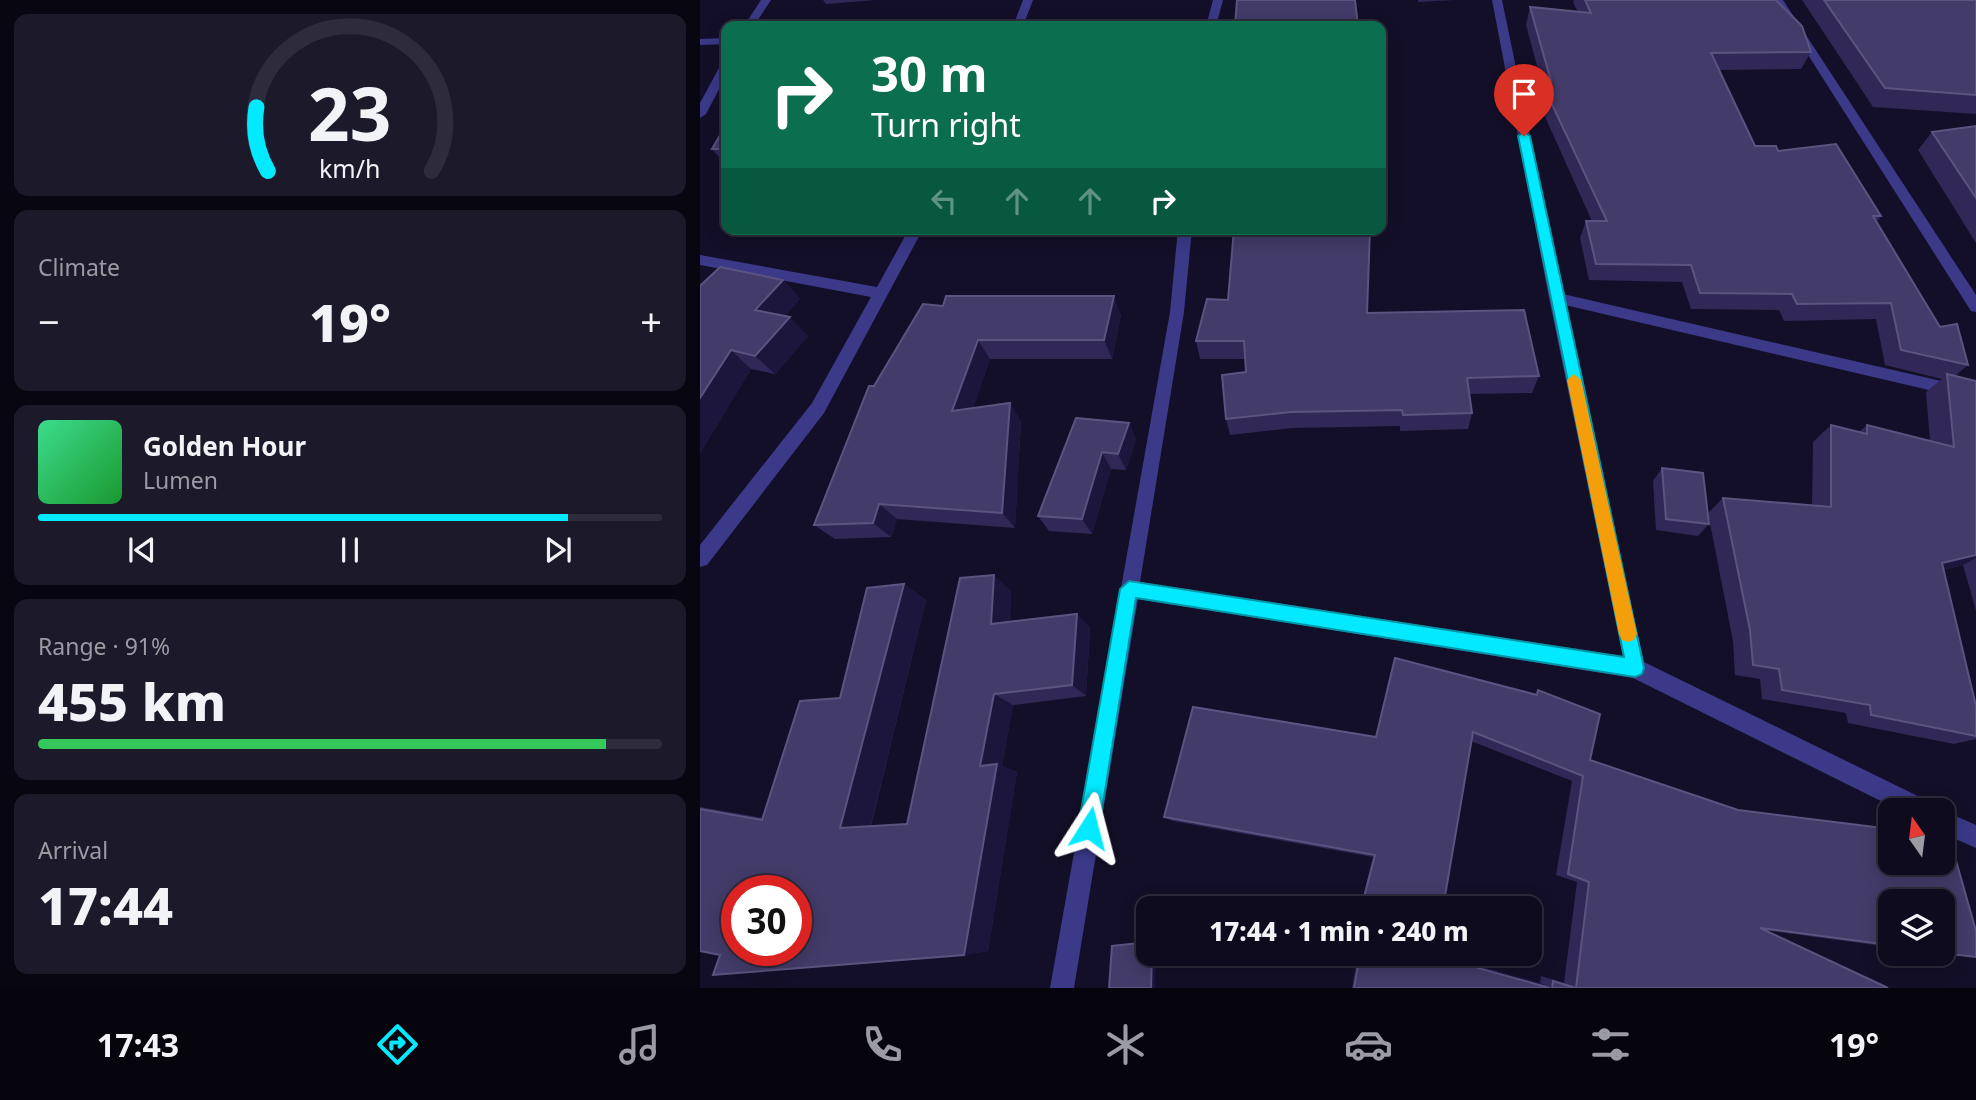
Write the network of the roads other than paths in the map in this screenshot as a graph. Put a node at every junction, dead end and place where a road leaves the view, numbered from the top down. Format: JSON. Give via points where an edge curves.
{"nodes":[{"id":1,"x":766,"y":0,"type":"edge"},
{"id":2,"x":1028,"y":0,"type":"edge"},
{"id":3,"x":1218,"y":0,"type":"edge"},
{"id":4,"x":1497,"y":0,"type":"edge"},
{"id":5,"x":1778,"y":0,"type":"edge"},
{"id":6,"x":752,"y":21,"type":"edge"},
{"id":7,"x":1020,"y":21,"type":"edge"},
{"id":8,"x":1213,"y":21,"type":"edge"},
{"id":9,"x":721,"y":41,"type":"edge"},
{"id":10,"x":700,"y":42,"type":"edge"},
{"id":11,"x":721,"y":75,"type":"edge"},
{"id":12,"x":700,"y":114,"type":"edge"},
{"id":13,"x":913,"y":235,"type":"edge"},
{"id":14,"x":1184,"y":235,"type":"edge"},
{"id":15,"x":700,"y":260,"type":"edge"},
{"id":16,"x":879,"y":293,"type":"junction"},
{"id":17,"x":1556,"y":298,"type":"junction"},
{"id":18,"x":1976,"y":307,"type":"edge"},
{"id":19,"x":1976,"y":396,"type":"edge"},
{"id":20,"x":700,"y":559,"type":"edge"},
{"id":21,"x":1129,"y":589,"type":"junction"},
{"id":22,"x":1635,"y":668,"type":"junction"},
{"id":23,"x":1898,"y":798,"type":"edge"},
{"id":24,"x":1955,"y":827,"type":"edge"},
{"id":25,"x":1976,"y":837,"type":"edge"},
{"id":26,"x":1062,"y":988,"type":"edge"}],
"edges":[{"from":1,"to":6,"type":"street"},
{"from":2,"to":7,"type":"street"},
{"from":3,"to":8,"type":"street"},
{"from":4,"to":17,"type":"street"},
{"from":5,"to":18,"type":"street"},
{"from":9,"to":10,"type":"street"},
{"from":11,"to":12,"type":"street"},
{"from":13,"to":16,"type":"street"},
{"from":14,"to":21,"type":"street","via":[[1177,312]]},
{"from":15,"to":16,"type":"street"},
{"from":16,"to":20,"type":"street","via":[[818,408]]},
{"from":17,"to":19,"type":"street"},
{"from":17,"to":22,"type":"street"},
{"from":21,"to":22,"type":"street"},
{"from":21,"to":26,"type":"street"},
{"from":22,"to":23,"type":"street"},
{"from":24,"to":25,"type":"street"}]}
